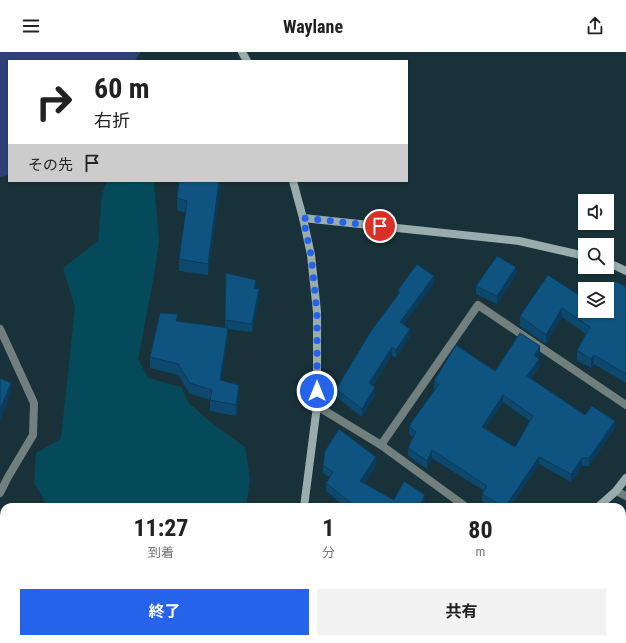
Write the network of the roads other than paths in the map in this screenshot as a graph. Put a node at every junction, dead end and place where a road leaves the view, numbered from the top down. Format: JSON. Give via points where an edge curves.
{"nodes":[{"id":1,"x":293,"y":182,"type":"edge"},
{"id":2,"x":303,"y":218,"type":"junction"},
{"id":3,"x":578,"y":254,"type":"edge"},
{"id":4,"x":614,"y":265,"type":"edge"},
{"id":5,"x":626,"y":271,"type":"edge"},
{"id":6,"x":0,"y":329,"type":"edge"},
{"id":7,"x":626,"y":404,"type":"edge"},
{"id":8,"x":317,"y":406,"type":"junction"},
{"id":9,"x":381,"y":445,"type":"junction"},
{"id":10,"x":626,"y":478,"type":"edge"},
{"id":11,"x":616,"y":491,"type":"junction"},
{"id":12,"x":0,"y":493,"type":"edge"},
{"id":13,"x":626,"y":496,"type":"edge"},
{"id":14,"x":305,"y":503,"type":"edge"},
{"id":15,"x":461,"y":503,"type":"edge"},
{"id":16,"x":602,"y":503,"type":"edge"}],
"edges":[{"from":1,"to":2,"type":"street"},
{"from":2,"to":3,"type":"street","via":[[519,241]]},
{"from":2,"to":8,"type":"street","via":[[311,255],[317,312]]},
{"from":4,"to":5,"type":"street"},
{"from":6,"to":12,"type":"street","via":[[34,402],[33,435]]},
{"from":7,"to":9,"type":"street","via":[[478,305]]},
{"from":8,"to":9,"type":"street"},
{"from":8,"to":14,"type":"street"},
{"from":9,"to":15,"type":"street"},
{"from":10,"to":11,"type":"street"},
{"from":11,"to":13,"type":"street"},
{"from":11,"to":16,"type":"street"}]}
